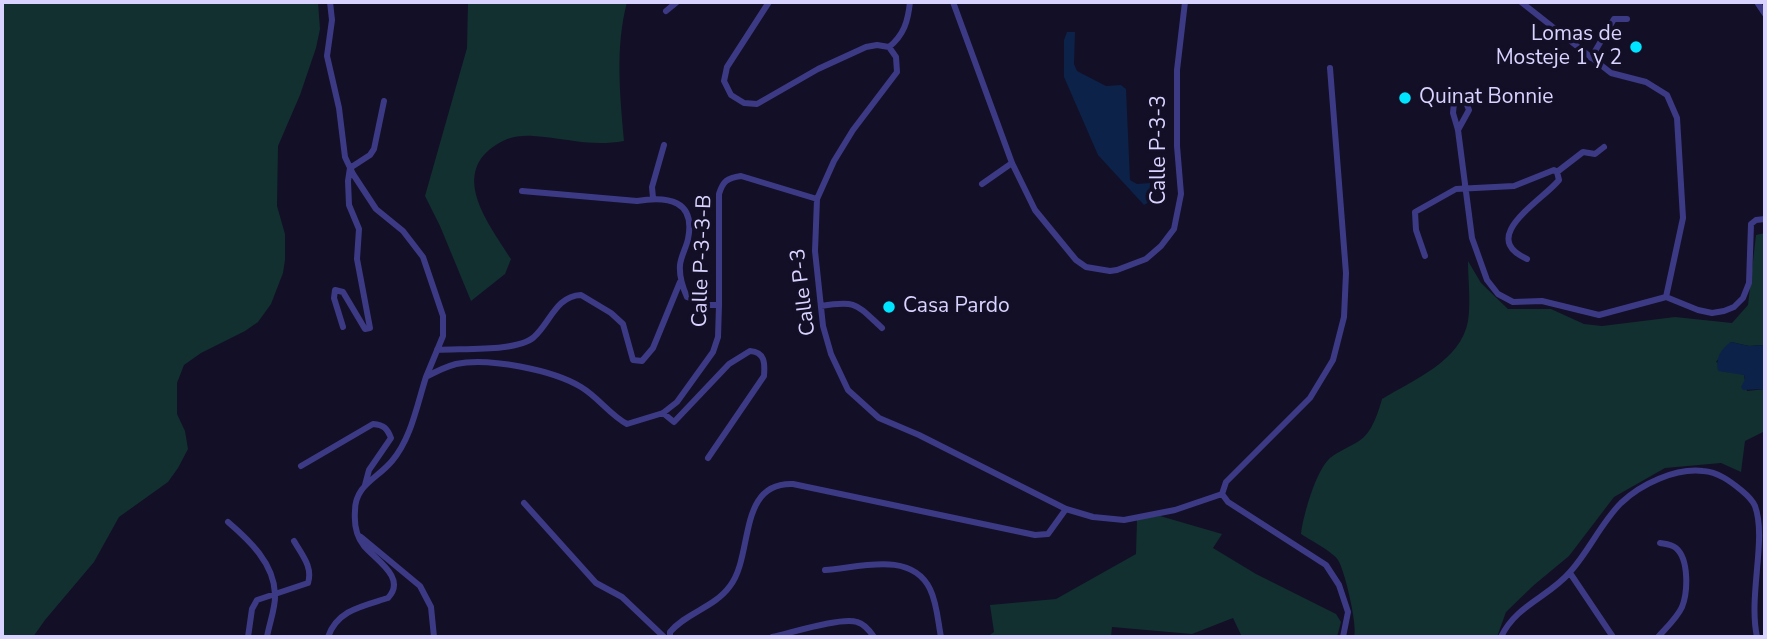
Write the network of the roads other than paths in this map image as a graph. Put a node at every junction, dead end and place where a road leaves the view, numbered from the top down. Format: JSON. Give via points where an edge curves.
{"nodes":[{"id":1,"x":330,"y":2,"type":"edge"},
{"id":2,"x":677,"y":2,"type":"edge"},
{"id":3,"x":769,"y":2,"type":"edge"},
{"id":4,"x":910,"y":2,"type":"edge"},
{"id":5,"x":953,"y":2,"type":"edge"},
{"id":6,"x":1185,"y":2,"type":"edge"},
{"id":7,"x":1521,"y":2,"type":"edge"},
{"id":8,"x":1757,"y":2,"type":"edge"},
{"id":9,"x":666,"y":11,"type":"dead end"},
{"id":10,"x":1765,"y":15,"type":"edge"},
{"id":11,"x":1627,"y":19,"type":"dead end"},
{"id":12,"x":889,"y":47,"type":"junction"},
{"id":13,"x":1591,"y":58,"type":"junction"},
{"id":14,"x":1330,"y":68,"type":"dead end"},
{"id":15,"x":384,"y":101,"type":"dead end"},
{"id":16,"x":1458,"y":131,"type":"dead end"},
{"id":17,"x":664,"y":145,"type":"dead end"},
{"id":18,"x":1604,"y":147,"type":"dead end"},
{"id":19,"x":1012,"y":163,"type":"junction"},
{"id":20,"x":350,"y":168,"type":"junction"},
{"id":21,"x":1557,"y":172,"type":"junction"},
{"id":22,"x":982,"y":184,"type":"dead end"},
{"id":23,"x":1464,"y":187,"type":"junction"},
{"id":24,"x":522,"y":191,"type":"dead end"},
{"id":25,"x":653,"y":198,"type":"junction"},
{"id":26,"x":817,"y":199,"type":"junction"},
{"id":27,"x":1765,"y":219,"type":"edge"},
{"id":28,"x":1425,"y":256,"type":"dead end"},
{"id":29,"x":1527,"y":260,"type":"dead end"},
{"id":30,"x":680,"y":282,"type":"junction"},
{"id":31,"x":1666,"y":297,"type":"junction"},
{"id":32,"x":719,"y":305,"type":"junction"},
{"id":33,"x":821,"y":306,"type":"junction"},
{"id":34,"x":343,"y":327,"type":"dead end"},
{"id":35,"x":882,"y":328,"type":"dead end"},
{"id":36,"x":437,"y":350,"type":"junction"},
{"id":37,"x":426,"y":377,"type":"junction"},
{"id":38,"x":663,"y":413,"type":"junction"},
{"id":39,"x":708,"y":458,"type":"dead end"},
{"id":40,"x":301,"y":466,"type":"dead end"},
{"id":41,"x":365,"y":485,"type":"junction"},
{"id":42,"x":1222,"y":494,"type":"junction"},
{"id":43,"x":524,"y":503,"type":"dead end"},
{"id":44,"x":1066,"y":509,"type":"junction"},
{"id":45,"x":228,"y":522,"type":"dead end"},
{"id":46,"x":1764,"y":530,"type":"edge"},
{"id":47,"x":357,"y":534,"type":"junction"},
{"id":48,"x":294,"y":541,"type":"dead end"},
{"id":49,"x":1660,"y":543,"type":"dead end"},
{"id":50,"x":825,"y":570,"type":"dead end"},
{"id":51,"x":1570,"y":573,"type":"junction"},
{"id":52,"x":275,"y":593,"type":"junction"},
{"id":53,"x":248,"y":637,"type":"edge"},
{"id":54,"x":267,"y":637,"type":"edge"},
{"id":55,"x":328,"y":637,"type":"edge"},
{"id":56,"x":434,"y":637,"type":"edge"},
{"id":57,"x":664,"y":637,"type":"edge"},
{"id":58,"x":670,"y":637,"type":"edge"},
{"id":59,"x":772,"y":637,"type":"edge"},
{"id":60,"x":874,"y":637,"type":"edge"},
{"id":61,"x":940,"y":637,"type":"edge"},
{"id":62,"x":1343,"y":637,"type":"edge"},
{"id":63,"x":1501,"y":637,"type":"edge"},
{"id":64,"x":1613,"y":637,"type":"edge"},
{"id":65,"x":1658,"y":637,"type":"edge"},
{"id":66,"x":1757,"y":637,"type":"edge"}],
"edges":[{"from":1,"to":20,"type":"street","via":[[327,56]]},
{"from":2,"to":9,"type":"street"},
{"from":3,"to":12,"type":"street","via":[[727,67],[724,81],[731,95],[744,103],[757,104],[866,47]]},
{"from":4,"to":12,"type":"street","via":[[900,38]]},
{"from":5,"to":19,"type":"street","name":"Calle P-3-3"},
{"from":6,"to":19,"type":"street","name":"Calle P-3-3","via":[[1177,70],[1181,194],[1174,229],[1161,246],[1140,263],[1117,271],[1086,267],[1035,210]]},
{"from":7,"to":13,"type":"street"},
{"from":8,"to":10,"type":"street"},
{"from":11,"to":13,"type":"street","via":[[1614,19]]},
{"from":12,"to":26,"type":"street","name":"Calle P-3","via":[[896,57],[897,72],[853,130]]},
{"from":13,"to":31,"type":"street","via":[[1611,73],[1646,82],[1667,95],[1677,118],[1684,218]]},
{"from":14,"to":42,"type":"street","via":[[1346,273],[1344,317],[1333,360],[1310,398],[1226,482]]},
{"from":15,"to":20,"type":"street","via":[[370,155]]},
{"from":16,"to":23,"type":"street"},
{"from":17,"to":25,"type":"street"},
{"from":18,"to":21,"type":"street","via":[[1595,154],[1583,152]]},
{"from":19,"to":22,"type":"street"},
{"from":20,"to":34,"type":"street","via":[[349,205],[359,229],[357,259],[370,328],[365,329],[343,292],[335,290]]},
{"from":20,"to":36,"type":"street","via":[[376,209],[403,231],[423,257],[443,316]]},
{"from":21,"to":23,"type":"street","via":[[1514,186]]},
{"from":21,"to":29,"type":"street","via":[[1559,180],[1511,227],[1510,246]]},
{"from":23,"to":28,"type":"street","via":[[1415,212]]},
{"from":23,"to":31,"type":"street","via":[[1472,238],[1487,281],[1498,294],[1513,302],[1542,302],[1599,315]]},
{"from":24,"to":25,"type":"street","via":[[638,201]]},
{"from":25,"to":30,"type":"street","via":[[674,200],[688,216]]},
{"from":26,"to":32,"type":"street","name":"Calle P-3-3-B","via":[[741,176],[722,184]]},
{"from":26,"to":33,"type":"street","name":"Calle P-3","via":[[815,251]]},
{"from":27,"to":31,"type":"street","via":[[1752,224],[1749,283],[1734,307],[1712,313]]},
{"from":30,"to":32,"type":"street","via":[[687,297]]},
{"from":30,"to":36,"type":"street","via":[[653,348],[642,361],[633,360],[623,324],[581,295],[567,298],[526,342]]},
{"from":32,"to":38,"type":"street","name":"Calle P-3-3-B","via":[[713,352],[677,402]]},
{"from":33,"to":35,"type":"street","via":[[856,304]]},
{"from":33,"to":44,"type":"street","name":"Calle P-3","via":[[831,354],[848,390],[879,418]]},
{"from":36,"to":37,"type":"street"},
{"from":37,"to":38,"type":"street","name":"Calle P-3-3-B","via":[[468,363],[521,366],[582,387],[627,424]]},
{"from":37,"to":41,"type":"street","via":[[405,442]]},
{"from":38,"to":39,"type":"street","via":[[674,422],[729,364],[750,351],[760,354],[764,376]]},
{"from":40,"to":41,"type":"street","via":[[373,424],[381,425],[391,438],[369,470]]},
{"from":41,"to":47,"type":"street","via":[[355,500]]},
{"from":42,"to":44,"type":"street","name":"Calle P-3","via":[[1124,520]]},
{"from":42,"to":62,"type":"street","via":[[1326,565],[1349,612]]},
{"from":43,"to":57,"type":"street","via":[[596,583],[622,597]]},
{"from":44,"to":58,"type":"street","via":[[1048,534],[1035,535],[780,483],[770,487],[753,510],[731,585],[711,604],[680,620]]},
{"from":45,"to":52,"type":"street","via":[[255,546]]},
{"from":46,"to":51,"type":"street","via":[[1754,503],[1731,482],[1702,470],[1681,472],[1655,481],[1623,501]]},
{"from":46,"to":66,"type":"street","via":[[1754,611]]},
{"from":47,"to":55,"type":"street","via":[[391,573],[393,593],[345,613],[334,622]]},
{"from":47,"to":56,"type":"street","via":[[420,586],[431,607]]},
{"from":48,"to":52,"type":"street","via":[[309,567],[308,583]]},
{"from":49,"to":65,"type":"street","via":[[1672,545],[1682,557],[1685,594],[1680,611]]},
{"from":50,"to":61,"type":"street","via":[[898,565],[921,575],[931,591]]},
{"from":51,"to":63,"type":"street","via":[[1521,610]]},
{"from":51,"to":64,"type":"street"},
{"from":52,"to":53,"type":"street","via":[[257,600],[251,609]]},
{"from":52,"to":54,"type":"street"},
{"from":59,"to":60,"type":"street","via":[[846,621],[859,622]]}]}
